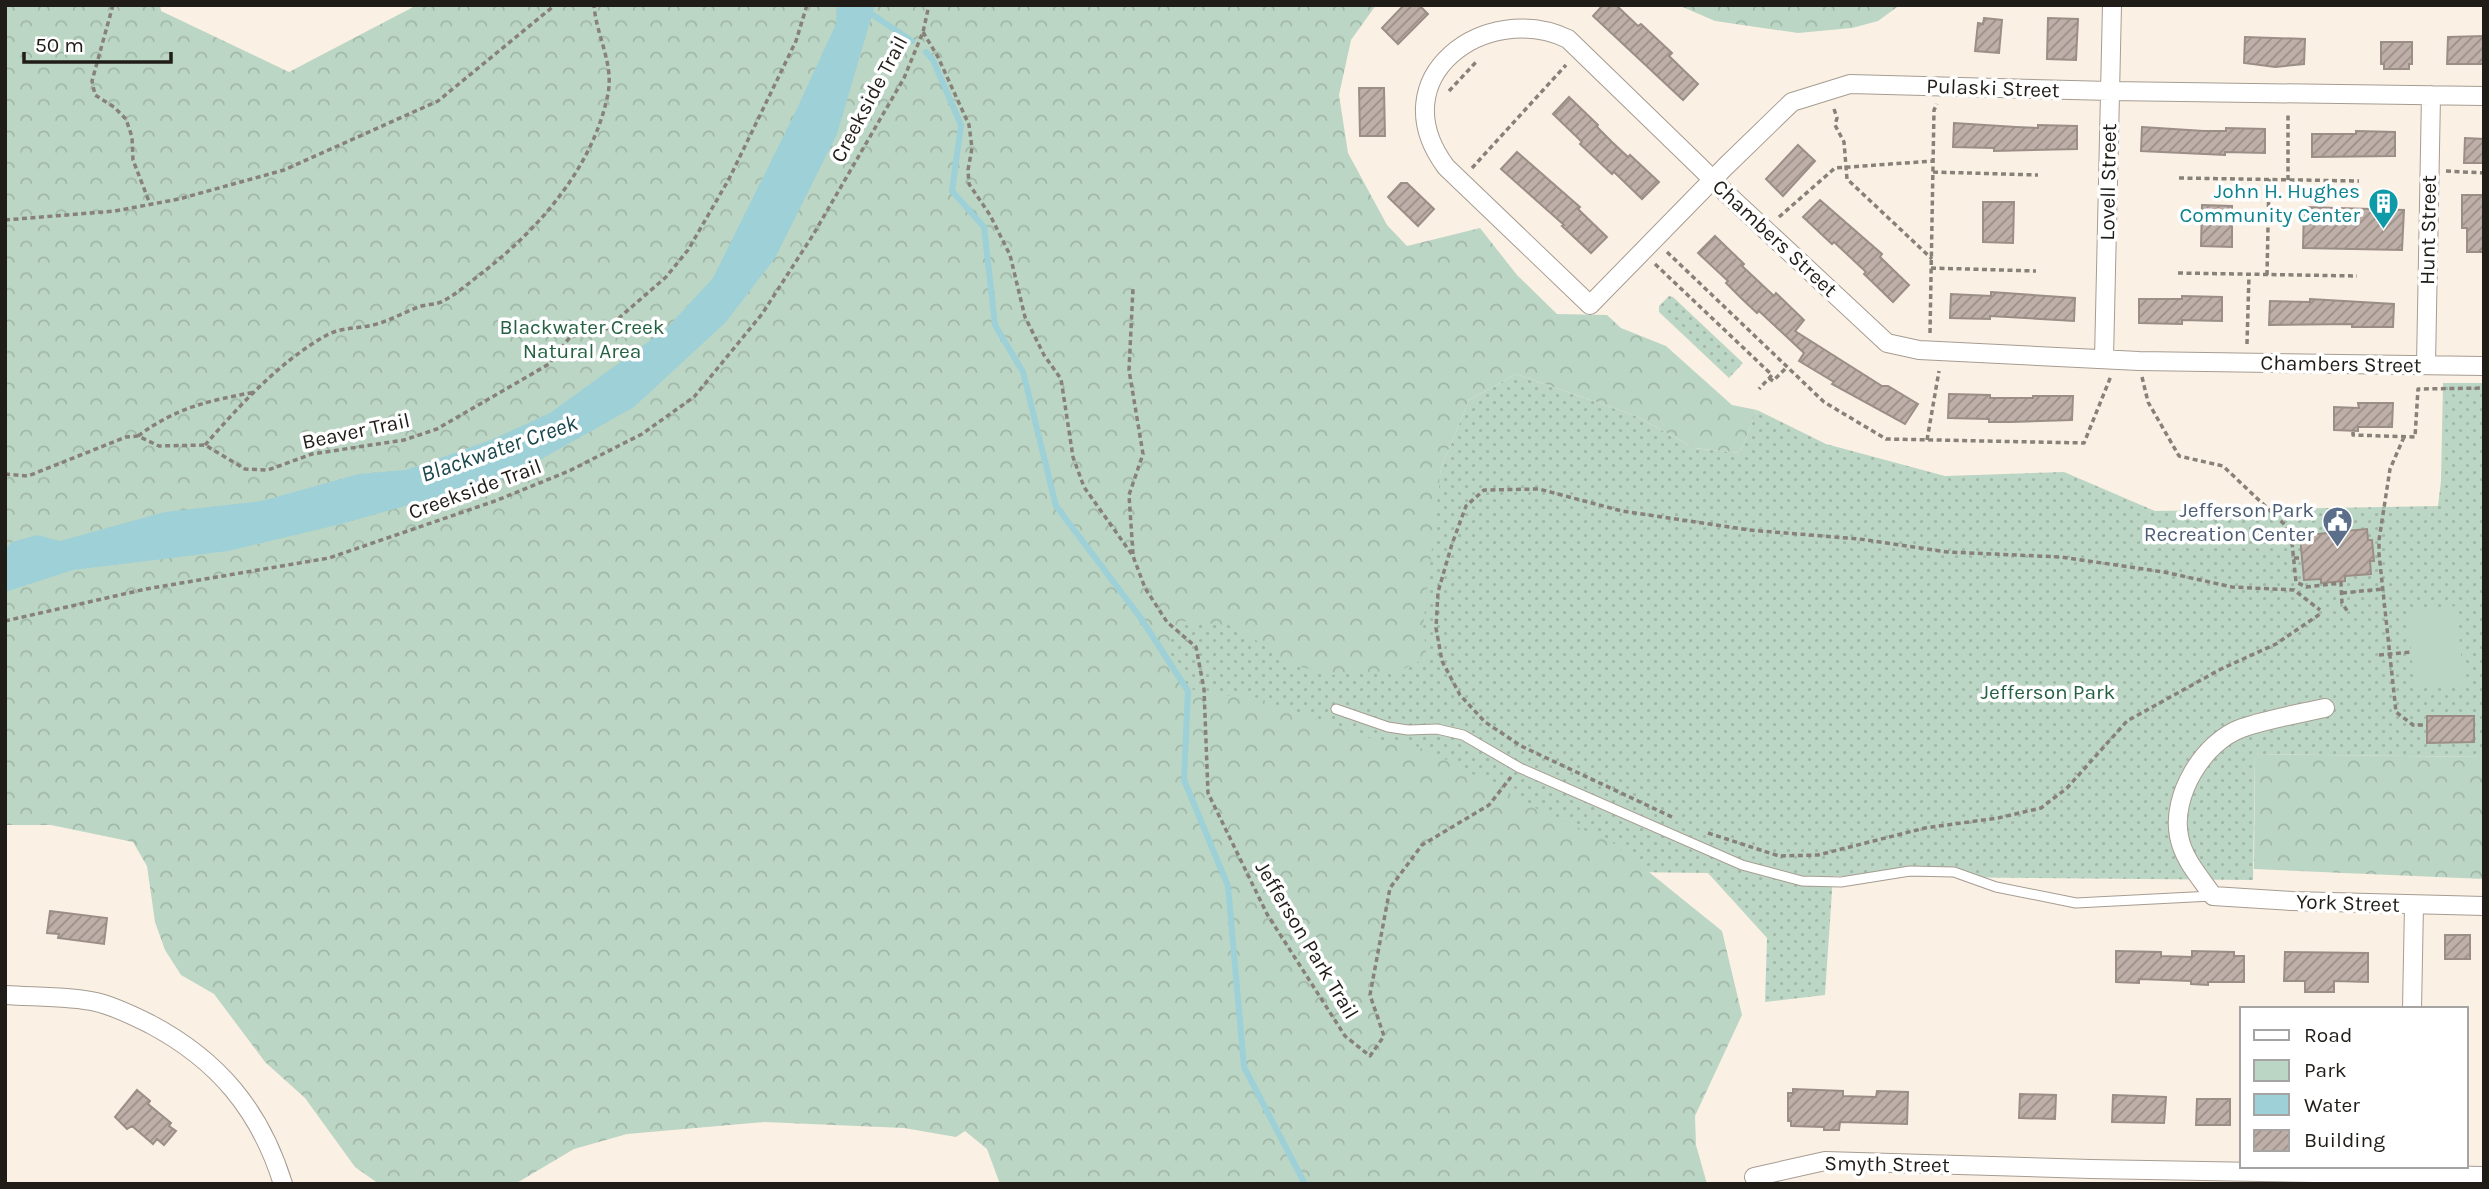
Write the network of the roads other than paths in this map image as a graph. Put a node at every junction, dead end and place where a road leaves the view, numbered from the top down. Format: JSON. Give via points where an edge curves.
{"nodes":[{"id":1,"x":2112,"y":5,"type":"edge"},
{"id":2,"x":2110,"y":91,"type":"junction"},
{"id":3,"x":2431,"y":95,"type":"junction"},
{"id":4,"x":2484,"y":96,"type":"edge"},
{"id":5,"x":1713,"y":180,"type":"junction"},
{"id":6,"x":1590,"y":305,"type":"joint"},
{"id":7,"x":2426,"y":365,"type":"junction"},
{"id":8,"x":2108,"y":366,"type":"junction"},
{"id":9,"x":2484,"y":366,"type":"edge"},
{"id":10,"x":2325,"y":708,"type":"dead end"},
{"id":11,"x":1336,"y":709,"type":"dead end"},
{"id":12,"x":2213,"y":896,"type":"junction"},
{"id":13,"x":2414,"y":905,"type":"junction"},
{"id":14,"x":2484,"y":906,"type":"edge"},
{"id":15,"x":5,"y":995,"type":"edge"},
{"id":16,"x":2412,"y":1007,"type":"edge"},
{"id":17,"x":2409,"y":1175,"type":"edge"},
{"id":18,"x":2091,"y":1176,"type":"edge"},
{"id":19,"x":2484,"y":1176,"type":"edge"},
{"id":20,"x":1754,"y":1177,"type":"dead end"},
{"id":21,"x":283,"y":1184,"type":"edge"}],
"edges":[{"from":1,"to":2,"type":"street","name":"Lovell Street"},
{"from":2,"to":3,"type":"street","name":"Pulaski Street"},
{"from":2,"to":5,"type":"street","name":"Pulaski Street","via":[[1850,84],[1792,102]]},
{"from":2,"to":8,"type":"street","name":"Lovell Street"},
{"from":3,"to":4,"type":"street","name":"Pulaski Street"},
{"from":3,"to":7,"type":"street","name":"Hunt Street"},
{"from":5,"to":6,"type":"street","name":"Pulaski Street"},
{"from":5,"to":6,"type":"street","name":"Chambers Street","via":[[1557,30],[1529,20],[1499,19],[1471,29],[1448,47],[1437,60],[1425,90],[1425,123],[1436,154]]},
{"from":5,"to":8,"type":"street","name":"Chambers Street","via":[[1887,343],[1919,350]]},
{"from":7,"to":8,"type":"street","name":"Chambers Street"},
{"from":7,"to":9,"type":"street","name":"Chambers Street"},
{"from":10,"to":12,"type":"street","via":[[2240,729],[2211,747],[2192,775],[2178,809],[2179,835],[2185,856]]},
{"from":11,"to":12,"type":"lane","via":[[1388,727],[1463,735],[1520,768],[1717,855],[1802,881],[1841,882],[1910,871],[1954,872],[1996,887],[2076,903]]},
{"from":12,"to":13,"type":"street","name":"York Street"},
{"from":13,"to":14,"type":"street","name":"York Street"},
{"from":13,"to":16,"type":"street"},
{"from":15,"to":21,"type":"street","via":[[96,1002],[170,1035],[234,1088],[256,1119]]},
{"from":17,"to":18,"type":"street","name":"Smyth Street"},
{"from":17,"to":19,"type":"street","name":"Smyth Street"},
{"from":18,"to":20,"type":"street","name":"Smyth Street","via":[[1825,1161]]}]}
